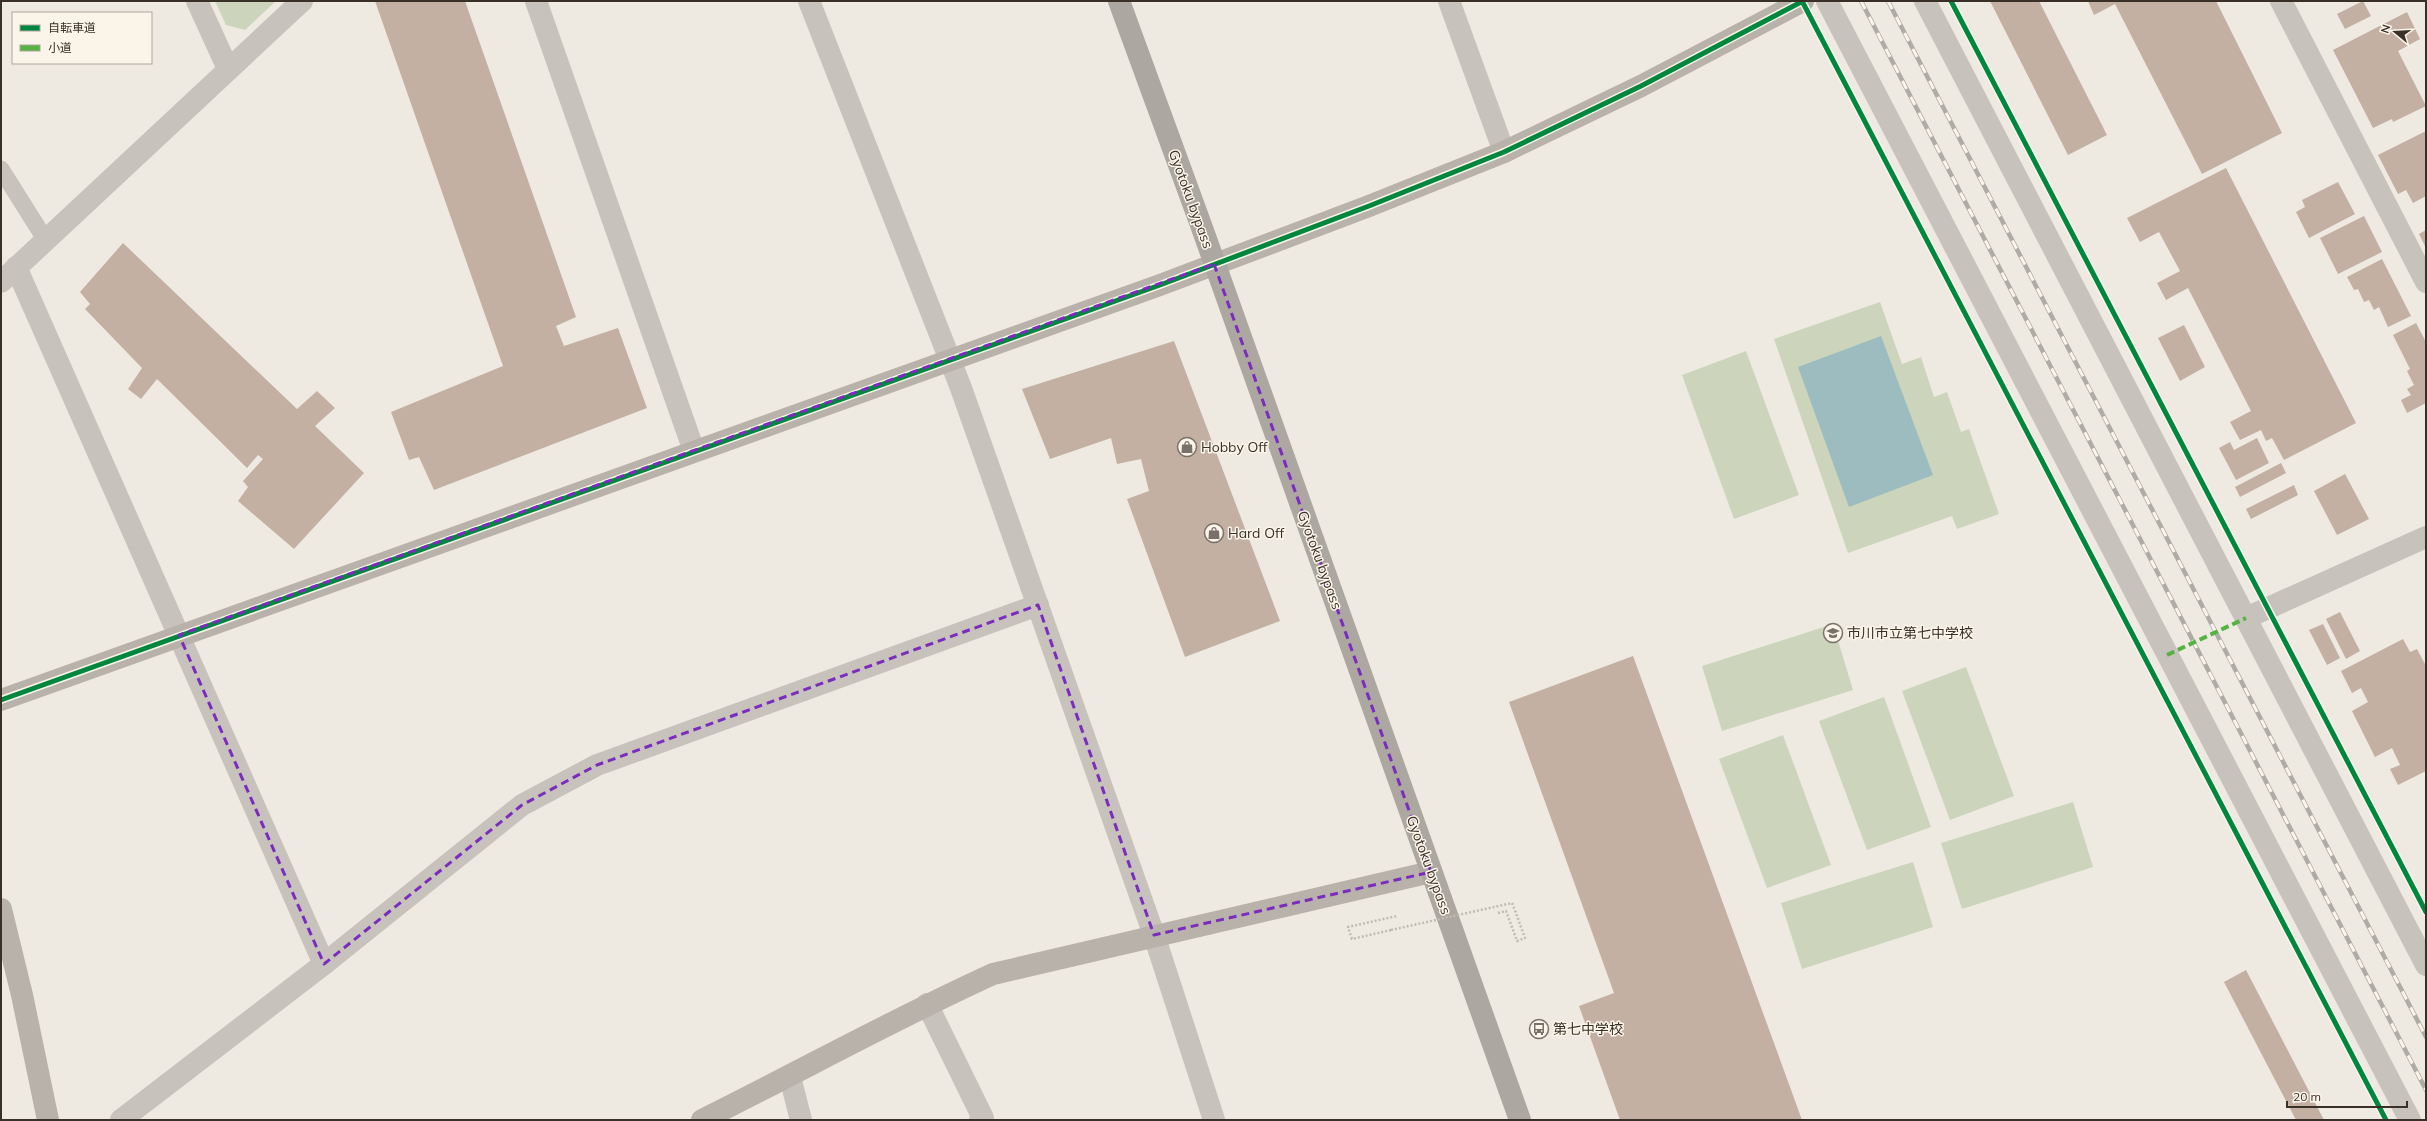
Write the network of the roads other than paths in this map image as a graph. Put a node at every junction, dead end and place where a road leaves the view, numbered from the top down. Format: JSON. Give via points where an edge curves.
{"nodes":[{"id":1,"x":197,"y":1,"type":"edge"},
{"id":2,"x":302,"y":1,"type":"edge"},
{"id":3,"x":536,"y":1,"type":"edge"},
{"id":4,"x":809,"y":1,"type":"edge"},
{"id":5,"x":1119,"y":1,"type":"edge"},
{"id":6,"x":1449,"y":1,"type":"edge"},
{"id":7,"x":1803,"y":1,"type":"edge"},
{"id":8,"x":1827,"y":1,"type":"edge"},
{"id":9,"x":1925,"y":1,"type":"edge"},
{"id":10,"x":2281,"y":1,"type":"edge"},
{"id":11,"x":228,"y":69,"type":"junction"},
{"id":12,"x":1504,"y":152,"type":"junction"},
{"id":13,"x":1,"y":169,"type":"edge"},
{"id":14,"x":45,"y":239,"type":"junction"},
{"id":15,"x":1214,"y":264,"type":"junction"},
{"id":16,"x":9,"y":274,"type":"edge"},
{"id":17,"x":2426,"y":282,"type":"edge"},
{"id":18,"x":950,"y":358,"type":"junction"},
{"id":19,"x":694,"y":451,"type":"junction"},
{"id":20,"x":2426,"y":538,"type":"edge"},
{"id":21,"x":1038,"y":605,"type":"junction"},
{"id":22,"x":2246,"y":618,"type":"junction"},
{"id":23,"x":179,"y":635,"type":"junction"},
{"id":24,"x":1,"y":700,"type":"edge"},
{"id":25,"x":1431,"y":872,"type":"junction"},
{"id":26,"x":1,"y":909,"type":"edge"},
{"id":27,"x":1154,"y":935,"type":"junction"},
{"id":28,"x":324,"y":964,"type":"junction"},
{"id":29,"x":2426,"y":965,"type":"edge"},
{"id":30,"x":927,"y":1004,"type":"junction"},
{"id":31,"x":790,"y":1076,"type":"junction"},
{"id":32,"x":48,"y":1120,"type":"edge"},
{"id":33,"x":121,"y":1120,"type":"edge"},
{"id":34,"x":702,"y":1120,"type":"edge"},
{"id":35,"x":801,"y":1120,"type":"edge"},
{"id":36,"x":980,"y":1120,"type":"edge"},
{"id":37,"x":1214,"y":1120,"type":"edge"},
{"id":38,"x":1520,"y":1120,"type":"edge"},
{"id":39,"x":2410,"y":1120,"type":"edge"}],
"edges":[{"from":1,"to":11,"type":"street"},
{"from":2,"to":11,"type":"street"},
{"from":3,"to":19,"type":"street"},
{"from":4,"to":18,"type":"street"},
{"from":5,"to":15,"type":"main road","name":"Gyotoku bypass"},
{"from":6,"to":12,"type":"street"},
{"from":7,"to":12,"type":"street","via":[[1641,86]]},
{"from":8,"to":39,"type":"street"},
{"from":9,"to":22,"type":"street"},
{"from":10,"to":17,"type":"street"},
{"from":11,"to":14,"type":"street"},
{"from":12,"to":15,"type":"street"},
{"from":13,"to":14,"type":"lane"},
{"from":14,"to":16,"type":"street"},
{"from":15,"to":18,"type":"street"},
{"from":15,"to":25,"type":"main road","name":"Gyotoku bypass"},
{"from":16,"to":23,"type":"street"},
{"from":18,"to":19,"type":"street"},
{"from":18,"to":21,"type":"street"},
{"from":19,"to":23,"type":"street"},
{"from":20,"to":22,"type":"street"},
{"from":21,"to":27,"type":"street"},
{"from":21,"to":28,"type":"street","via":[[596,765],[522,805]]},
{"from":22,"to":29,"type":"street"},
{"from":23,"to":24,"type":"street"},
{"from":23,"to":28,"type":"street"},
{"from":25,"to":27,"type":"street"},
{"from":25,"to":38,"type":"main road","name":"Gyotoku bypass"},
{"from":26,"to":32,"type":"street"},
{"from":27,"to":30,"type":"street","via":[[993,974]]},
{"from":27,"to":37,"type":"street"},
{"from":28,"to":33,"type":"street"},
{"from":30,"to":31,"type":"street"},
{"from":30,"to":36,"type":"street","via":[[983,1118]]},
{"from":31,"to":34,"type":"street"},
{"from":31,"to":35,"type":"street"}]}
